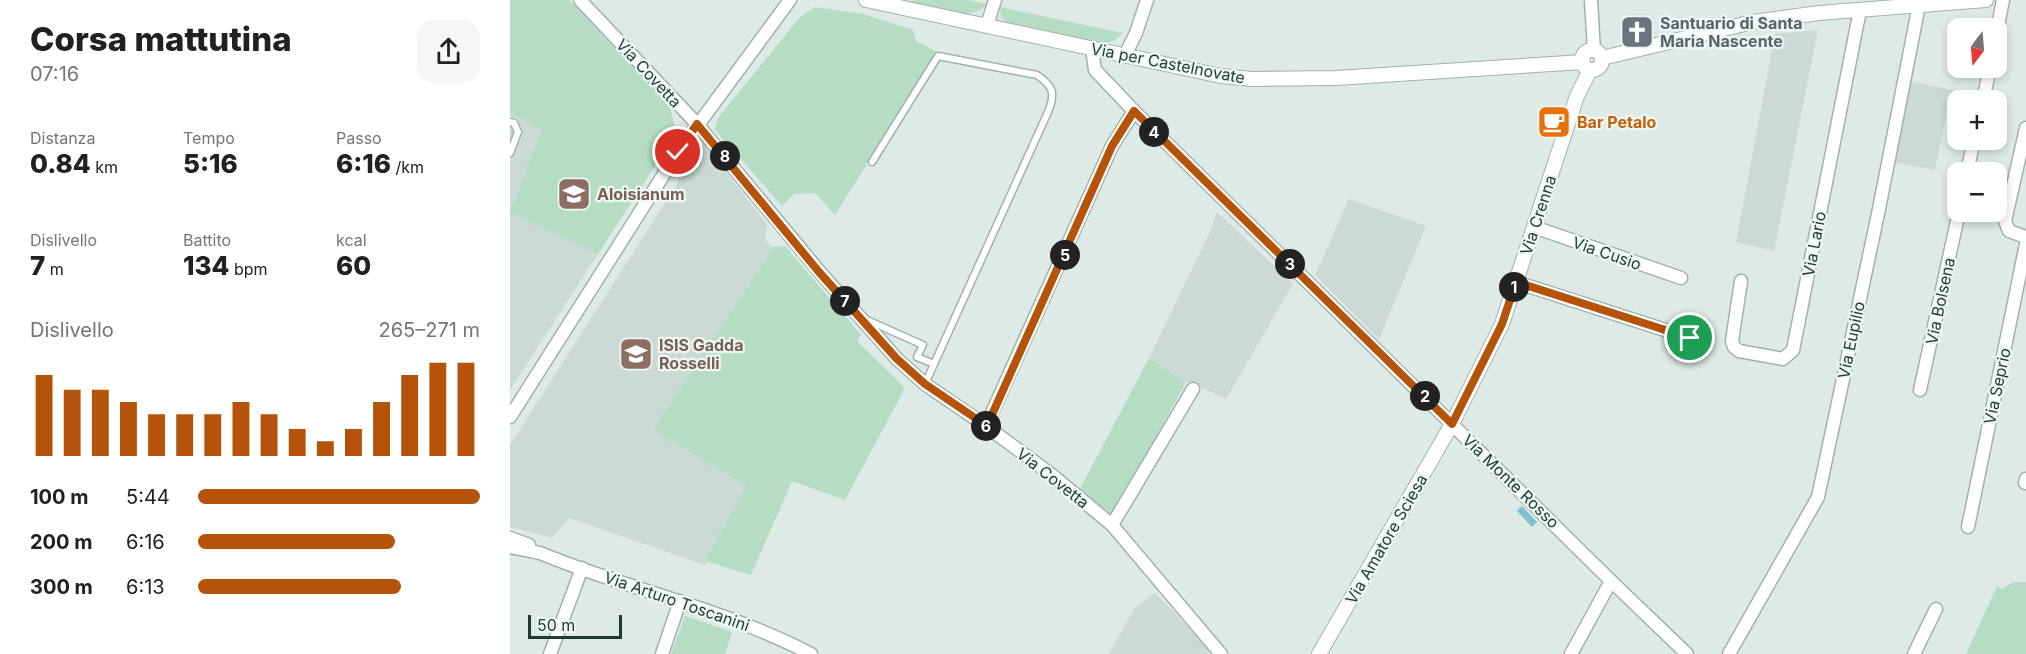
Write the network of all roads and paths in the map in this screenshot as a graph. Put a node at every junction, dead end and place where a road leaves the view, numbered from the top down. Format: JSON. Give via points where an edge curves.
{"nodes":[{"id":1,"x":580,"y":0,"type":"edge"},
{"id":2,"x":790,"y":0,"type":"edge"},
{"id":3,"x":866,"y":0,"type":"edge"},
{"id":4,"x":995,"y":0,"type":"edge"},
{"id":5,"x":1147,"y":0,"type":"edge"},
{"id":6,"x":1591,"y":0,"type":"edge"},
{"id":7,"x":1986,"y":0,"type":"edge"},
{"id":8,"x":2002,"y":0,"type":"edge"},
{"id":9,"x":898,"y":3,"type":"edge"},
{"id":10,"x":1928,"y":3,"type":"edge"},
{"id":11,"x":1860,"y":10,"type":"junction"},
{"id":12,"x":1999,"y":18,"type":"edge"},
{"id":13,"x":987,"y":25,"type":"junction"},
{"id":14,"x":1092,"y":48,"type":"junction"},
{"id":15,"x":1125,"y":55,"type":"junction"},
{"id":16,"x":1598,"y":55,"type":"junction"},
{"id":17,"x":1586,"y":66,"type":"junction"},
{"id":18,"x":1134,"y":111,"type":"junction"},
{"id":19,"x":510,"y":122,"type":"edge"},
{"id":20,"x":697,"y":124,"type":"junction"},
{"id":21,"x":2026,"y":128,"type":"edge"},
{"id":22,"x":510,"y":153,"type":"edge"},
{"id":23,"x":872,"y":162,"type":"dead end"},
{"id":24,"x":1957,"y":222,"type":"edge"},
{"id":25,"x":1534,"y":227,"type":"junction"},
{"id":26,"x":2026,"y":237,"type":"edge"},
{"id":27,"x":2026,"y":244,"type":"edge"},
{"id":28,"x":1680,"y":278,"type":"dead end"},
{"id":29,"x":1741,"y":281,"type":"dead end"},
{"id":30,"x":1516,"y":282,"type":"junction"},
{"id":31,"x":859,"y":316,"type":"junction"},
{"id":32,"x":1690,"y":338,"type":"dead end"},
{"id":33,"x":917,"y":357,"type":"junction"},
{"id":34,"x":934,"y":364,"type":"junction"},
{"id":35,"x":910,"y":371,"type":"junction"},
{"id":36,"x":925,"y":384,"type":"junction"},
{"id":37,"x":1193,"y":389,"type":"dead end"},
{"id":38,"x":1920,"y":390,"type":"dead end"},
{"id":39,"x":510,"y":417,"type":"edge"},
{"id":40,"x":1452,"y":424,"type":"junction"},
{"id":41,"x":987,"y":426,"type":"junction"},
{"id":42,"x":1112,"y":525,"type":"junction"},
{"id":43,"x":1968,"y":527,"type":"dead end"},
{"id":44,"x":510,"y":538,"type":"edge"},
{"id":45,"x":510,"y":547,"type":"edge"},
{"id":46,"x":540,"y":553,"type":"junction"},
{"id":47,"x":582,"y":568,"type":"junction"},
{"id":48,"x":1611,"y":581,"type":"junction"},
{"id":49,"x":680,"y":601,"type":"junction"},
{"id":50,"x":1936,"y":609,"type":"dead end"},
{"id":51,"x":550,"y":654,"type":"edge"},
{"id":52,"x":662,"y":654,"type":"edge"},
{"id":53,"x":812,"y":654,"type":"edge"},
{"id":54,"x":1221,"y":654,"type":"edge"},
{"id":55,"x":1319,"y":654,"type":"edge"},
{"id":56,"x":1571,"y":654,"type":"edge"},
{"id":57,"x":1687,"y":654,"type":"edge"},
{"id":58,"x":1729,"y":654,"type":"edge"},
{"id":59,"x":1914,"y":654,"type":"edge"}],
"edges":[{"from":1,"to":20,"type":"street","name":"Via Covetta"},
{"from":2,"to":20,"type":"street"},
{"from":3,"to":9,"type":"street","name":"Via per Castelnovate"},
{"from":4,"to":13,"type":"street"},
{"from":5,"to":15,"type":"street"},
{"from":6,"to":16,"type":"street"},
{"from":7,"to":10,"type":"street"},
{"from":8,"to":12,"type":"street"},
{"from":9,"to":13,"type":"street","name":"Via per Castelnovate"},
{"from":10,"to":11,"type":"street"},
{"from":10,"to":58,"type":"street","name":"Via Eupilio","via":[[1818,496]]},
{"from":11,"to":16,"type":"street","via":[[1753,22]]},
{"from":11,"to":29,"type":"street","name":"Via Lario","via":[[1793,350],[1783,359],[1734,347]]},
{"from":13,"to":14,"type":"street","name":"Via per Castelnovate"},
{"from":14,"to":15,"type":"street","name":"Via per Castelnovate"},
{"from":14,"to":18,"type":"street","name":"Via Monte Rosso","via":[[1095,70]]},
{"from":15,"to":17,"type":"street","name":"Via per Castelnovate","via":[[1252,79]]},
{"from":16,"to":17,"type":"street","name":"Via Crenna","via":[[1597,68]]},
{"from":17,"to":25,"type":"street","name":"Via Crenna"},
{"from":18,"to":40,"type":"street","name":"Via Monte Rosso"},
{"from":18,"to":41,"type":"street","via":[[1112,146]]},
{"from":19,"to":22,"type":"lane","via":[[518,132]]},
{"from":20,"to":31,"type":"street","name":"Via Covetta"},
{"from":20,"to":39,"type":"street"},
{"from":21,"to":26,"type":"street","via":[[2004,220],[2009,231]]},
{"from":23,"to":34,"type":"lane","via":[[938,56],[1037,75],[1052,89],[1053,102]]},
{"from":24,"to":38,"type":"street","name":"Via Bolsena"},
{"from":25,"to":28,"type":"street","name":"Via Cusio"},
{"from":25,"to":30,"type":"street","name":"Via Crenna"},
{"from":27,"to":43,"type":"street","name":"Via Seprio"},
{"from":30,"to":32,"type":"street"},
{"from":30,"to":40,"type":"street","name":"Via Crenna","via":[[1502,324]]},
{"from":31,"to":33,"type":"lane","via":[[923,345]]},
{"from":31,"to":35,"type":"street","name":"Via Covetta"},
{"from":33,"to":34,"type":"lane"},
{"from":33,"to":35,"type":"lane"},
{"from":34,"to":36,"type":"lane"},
{"from":35,"to":36,"type":"street","name":"Via Covetta"},
{"from":36,"to":41,"type":"street","name":"Via Covetta"},
{"from":37,"to":42,"type":"street"},
{"from":40,"to":48,"type":"street","name":"Via Monte Rosso"},
{"from":40,"to":55,"type":"street","name":"Via Amatore Sciesa"},
{"from":41,"to":42,"type":"street","name":"Via Covetta"},
{"from":42,"to":54,"type":"street","name":"Via Covetta"},
{"from":44,"to":46,"type":"street"},
{"from":45,"to":46,"type":"street"},
{"from":46,"to":47,"type":"street","name":"Via Arturo Toscanini"},
{"from":47,"to":49,"type":"street","name":"Via Arturo Toscanini"},
{"from":47,"to":51,"type":"street"},
{"from":48,"to":56,"type":"street"},
{"from":48,"to":57,"type":"street","name":"Via Monte Rosso"},
{"from":49,"to":52,"type":"street"},
{"from":49,"to":53,"type":"street","name":"Via Arturo Toscanini","via":[[779,637]]},
{"from":50,"to":59,"type":"street"}]}
